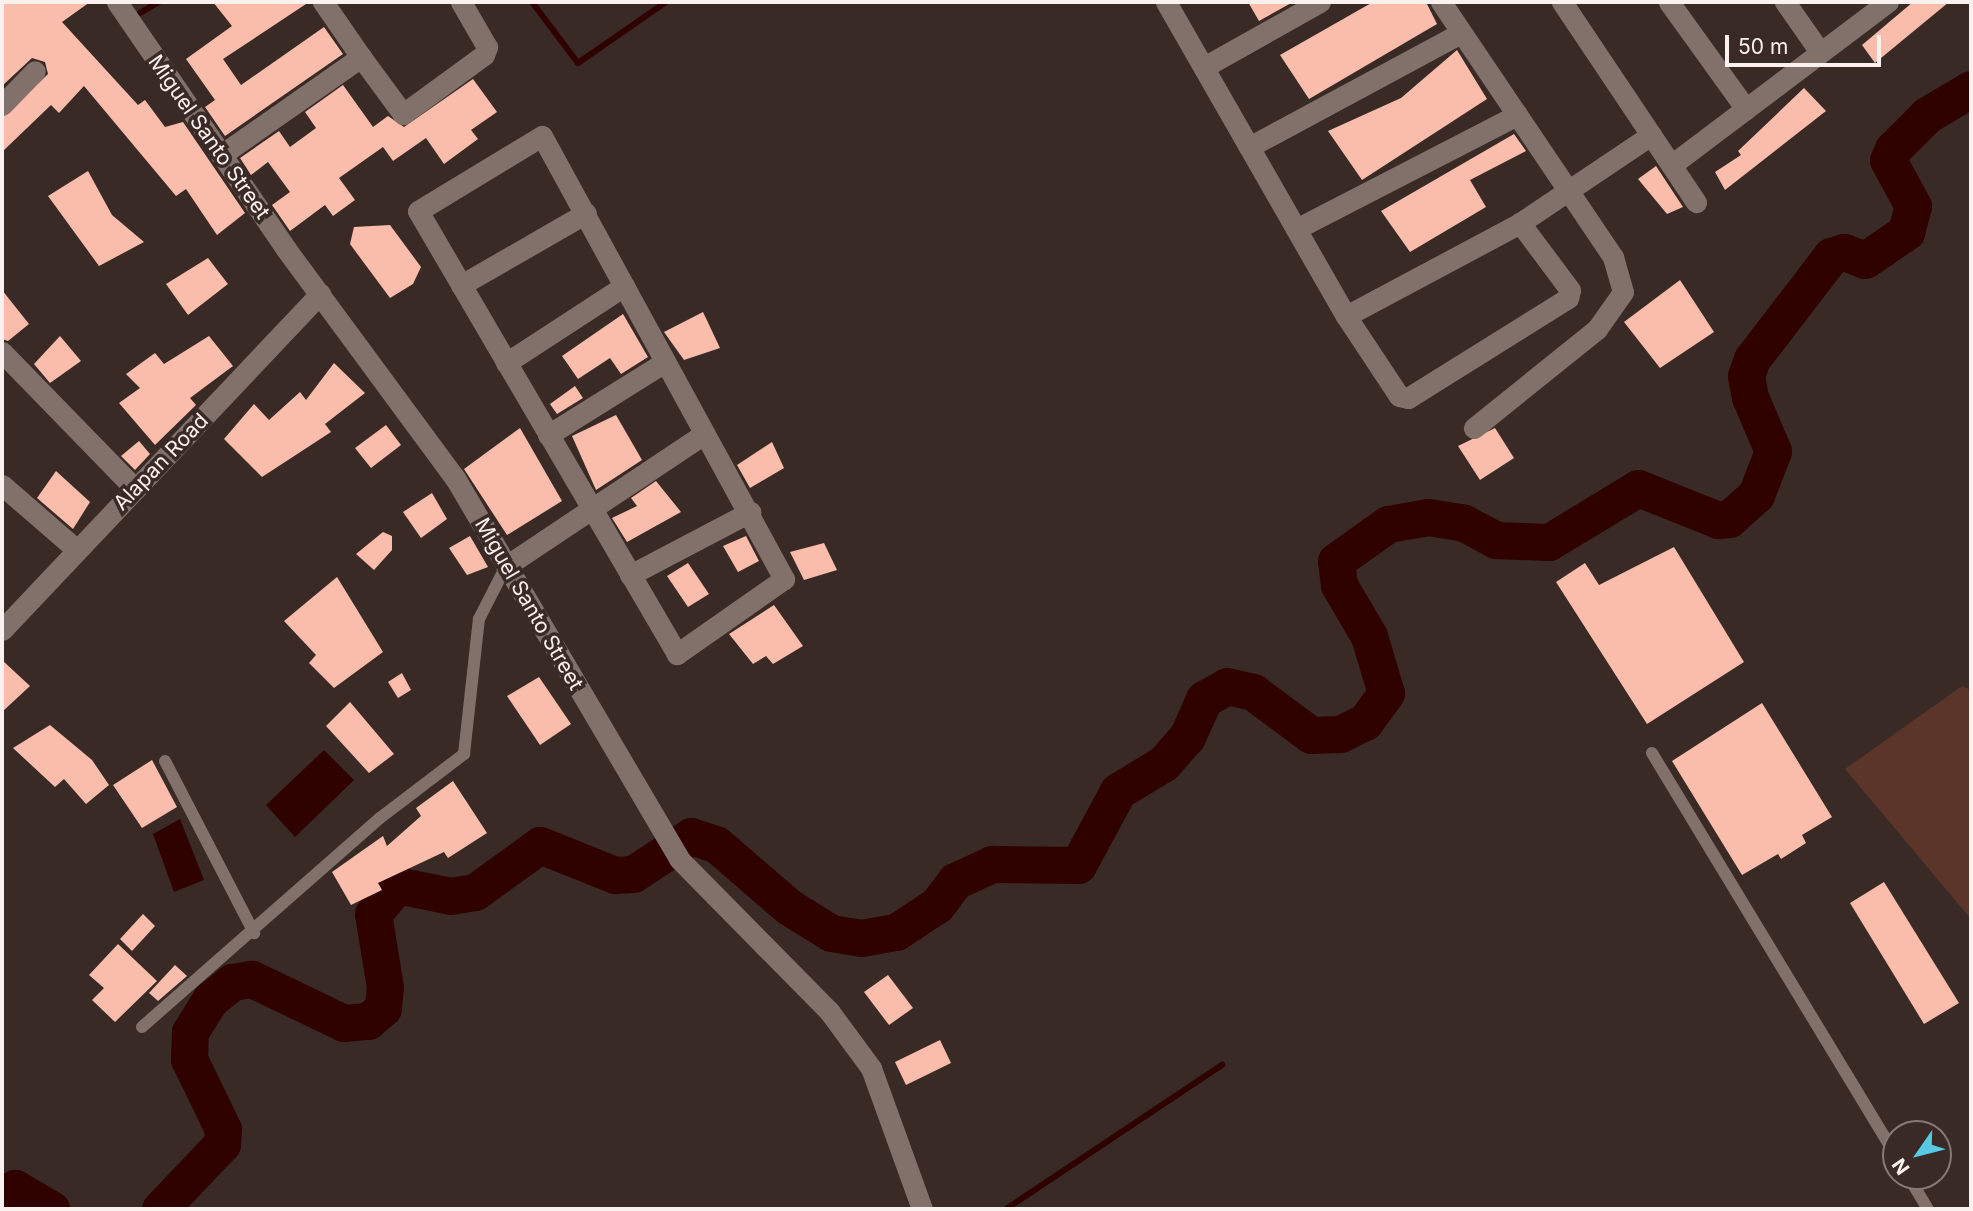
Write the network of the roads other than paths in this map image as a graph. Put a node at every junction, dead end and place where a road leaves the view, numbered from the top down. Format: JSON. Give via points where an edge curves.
{"nodes":[{"id":1,"x":117,"y":2,"type":"edge"},
{"id":2,"x":323,"y":2,"type":"edge"},
{"id":3,"x":461,"y":2,"type":"edge"},
{"id":4,"x":1166,"y":2,"type":"edge"},
{"id":5,"x":1320,"y":2,"type":"edge"},
{"id":6,"x":1441,"y":2,"type":"edge"},
{"id":7,"x":1562,"y":2,"type":"edge"},
{"id":8,"x":1669,"y":2,"type":"edge"},
{"id":9,"x":1785,"y":2,"type":"edge"},
{"id":10,"x":1888,"y":2,"type":"edge"},
{"id":11,"x":1461,"y":33,"type":"junction"},
{"id":12,"x":1820,"y":52,"type":"junction"},
{"id":13,"x":361,"y":57,"type":"junction"},
{"id":14,"x":1203,"y":67,"type":"junction"},
{"id":15,"x":35,"y":71,"type":"dead end"},
{"id":16,"x":2,"y":106,"type":"edge"},
{"id":17,"x":1746,"y":109,"type":"junction"},
{"id":18,"x":1517,"y":115,"type":"junction"},
{"id":19,"x":1651,"y":135,"type":"junction"},
{"id":20,"x":1249,"y":147,"type":"junction"},
{"id":21,"x":221,"y":155,"type":"junction"},
{"id":22,"x":1674,"y":163,"type":"junction"},
{"id":23,"x":1569,"y":191,"type":"junction"},
{"id":24,"x":1696,"y":202,"type":"dead end"},
{"id":25,"x":586,"y":213,"type":"junction"},
{"id":26,"x":1520,"y":223,"type":"junction"},
{"id":27,"x":1296,"y":229,"type":"junction"},
{"id":28,"x":461,"y":285,"type":"junction"},
{"id":29,"x":624,"y":286,"type":"junction"},
{"id":30,"x":320,"y":295,"type":"junction"},
{"id":31,"x":1346,"y":316,"type":"junction"},
{"id":32,"x":2,"y":352,"type":"edge"},
{"id":33,"x":665,"y":362,"type":"junction"},
{"id":34,"x":506,"y":363,"type":"junction"},
{"id":35,"x":1474,"y":428,"type":"dead end"},
{"id":36,"x":705,"y":434,"type":"junction"},
{"id":37,"x":548,"y":435,"type":"junction"},
{"id":38,"x":2,"y":485,"type":"edge"},
{"id":39,"x":135,"y":489,"type":"junction"},
{"id":40,"x":592,"y":509,"type":"junction"},
{"id":41,"x":750,"y":512,"type":"junction"},
{"id":42,"x":76,"y":550,"type":"junction"},
{"id":43,"x":506,"y":566,"type":"junction"},
{"id":44,"x":630,"y":575,"type":"junction"},
{"id":45,"x":2,"y":630,"type":"edge"},
{"id":46,"x":1653,"y":753,"type":"dead end"},
{"id":47,"x":165,"y":761,"type":"dead end"},
{"id":48,"x":254,"y":933,"type":"junction"},
{"id":49,"x":142,"y":1027,"type":"dead end"},
{"id":50,"x":1882,"y":1133,"type":"edge"},
{"id":51,"x":1916,"y":1190,"type":"edge"},
{"id":52,"x":922,"y":1209,"type":"edge"},
{"id":53,"x":1928,"y":1209,"type":"edge"}],
"edges":[{"from":1,"to":21,"type":"street","name":"Miguel Santo Street"},
{"from":2,"to":13,"type":"street"},
{"from":3,"to":13,"type":"street","via":[[487,47],[484,55],[403,114]]},
{"from":4,"to":14,"type":"street"},
{"from":5,"to":14,"type":"street"},
{"from":6,"to":11,"type":"street"},
{"from":7,"to":19,"type":"street"},
{"from":8,"to":17,"type":"street"},
{"from":9,"to":12,"type":"street"},
{"from":10,"to":12,"type":"street"},
{"from":11,"to":18,"type":"street"},
{"from":11,"to":20,"type":"street"},
{"from":12,"to":17,"type":"street"},
{"from":13,"to":21,"type":"street"},
{"from":14,"to":20,"type":"street"},
{"from":15,"to":16,"type":"street"},
{"from":17,"to":22,"type":"street"},
{"from":18,"to":23,"type":"street"},
{"from":18,"to":27,"type":"street"},
{"from":19,"to":22,"type":"street"},
{"from":19,"to":23,"type":"street"},
{"from":20,"to":27,"type":"street"},
{"from":21,"to":30,"type":"street","name":"Miguel Santo Street"},
{"from":22,"to":24,"type":"street"},
{"from":23,"to":26,"type":"street"},
{"from":23,"to":35,"type":"street","via":[[1613,257],[1623,292],[1597,328]]},
{"from":25,"to":28,"type":"street"},
{"from":25,"to":28,"type":"street","via":[[542,136],[418,211]]},
{"from":25,"to":29,"type":"street"},
{"from":26,"to":31,"type":"street"},
{"from":26,"to":31,"type":"street","via":[[1570,290],[1568,298],[1408,398],[1399,396]]},
{"from":27,"to":31,"type":"street"},
{"from":28,"to":34,"type":"street"},
{"from":29,"to":33,"type":"street"},
{"from":29,"to":34,"type":"street"},
{"from":30,"to":39,"type":"street","name":"Alapan Road"},
{"from":30,"to":43,"type":"street","name":"Miguel Santo Street","via":[[439,455]]},
{"from":32,"to":39,"type":"street"},
{"from":33,"to":36,"type":"street"},
{"from":33,"to":37,"type":"street"},
{"from":34,"to":37,"type":"street"},
{"from":36,"to":40,"type":"street"},
{"from":36,"to":41,"type":"street"},
{"from":37,"to":40,"type":"street"},
{"from":38,"to":42,"type":"street"},
{"from":39,"to":42,"type":"street","name":"Alapan Road"},
{"from":40,"to":43,"type":"street"},
{"from":40,"to":44,"type":"street"},
{"from":41,"to":44,"type":"street"},
{"from":41,"to":44,"type":"street","via":[[784,579],[677,654]]},
{"from":42,"to":45,"type":"street","name":"Alapan Road"},
{"from":43,"to":48,"type":"lane","via":[[479,619],[464,754],[380,818]]},
{"from":43,"to":52,"type":"street","name":"Miguel Santo Street","via":[[679,859],[829,1012],[866,1059]]},
{"from":46,"to":50,"type":"lane"},
{"from":47,"to":48,"type":"lane"},
{"from":48,"to":49,"type":"lane"},
{"from":51,"to":53,"type":"lane"}]}
